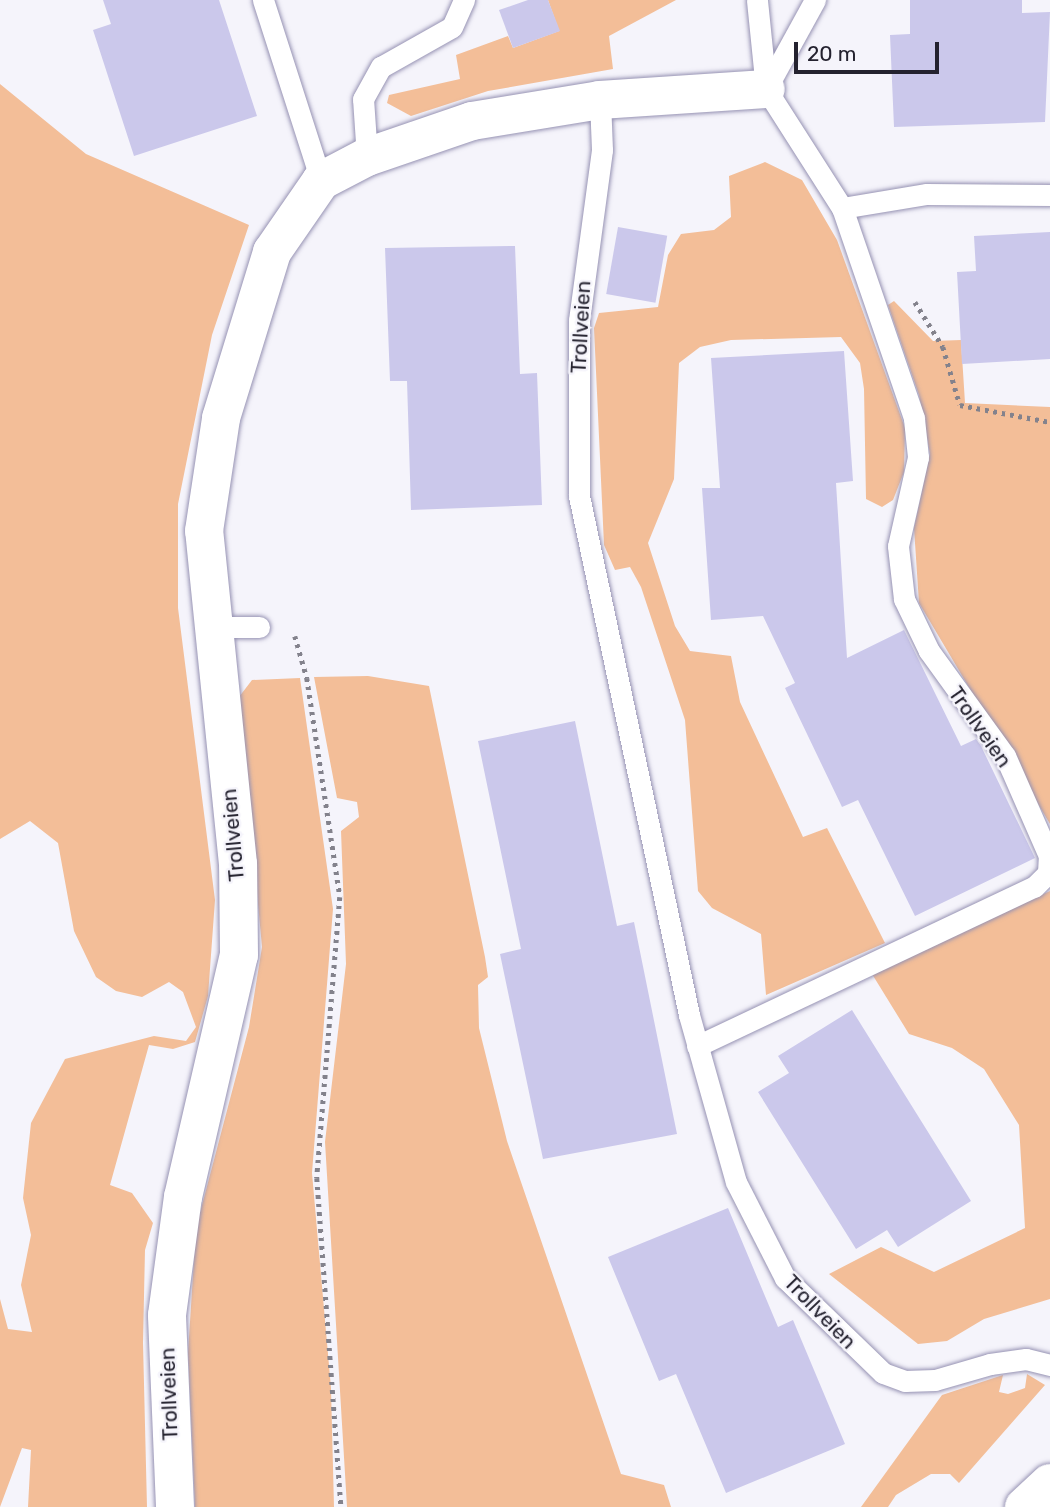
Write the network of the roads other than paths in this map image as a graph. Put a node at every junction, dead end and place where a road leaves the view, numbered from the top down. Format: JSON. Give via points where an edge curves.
{"nodes":[{"id":1,"x":263,"y":0,"type":"edge"},
{"id":2,"x":464,"y":0,"type":"edge"},
{"id":3,"x":757,"y":0,"type":"edge"},
{"id":4,"x":815,"y":0,"type":"edge"},
{"id":5,"x":766,"y":89,"type":"junction"},
{"id":6,"x":600,"y":100,"type":"junction"},
{"id":7,"x":367,"y":157,"type":"junction"},
{"id":8,"x":321,"y":181,"type":"junction"},
{"id":9,"x":1050,"y":195,"type":"edge"},
{"id":10,"x":842,"y":208,"type":"junction"},
{"id":11,"x":211,"y":626,"type":"junction"},
{"id":12,"x":259,"y":627,"type":"dead end"},
{"id":13,"x":698,"y":1046,"type":"junction"},
{"id":14,"x":1050,"y":1365,"type":"edge"},
{"id":15,"x":1050,"y":1483,"type":"edge"},
{"id":16,"x":174,"y":1507,"type":"edge"},
{"id":17,"x":1024,"y":1507,"type":"edge"}],
"edges":[{"from":1,"to":8,"type":"lane"},
{"from":2,"to":7,"type":"lane","via":[[452,27],[381,67],[363,99]]},
{"from":3,"to":5,"type":"lane"},
{"from":4,"to":5,"type":"lane"},
{"from":5,"to":6,"type":"street","name":"Trollveien"},
{"from":5,"to":10,"type":"lane","name":"Trollveien"},
{"from":6,"to":7,"type":"street","name":"Trollveien","via":[[472,121]]},
{"from":6,"to":13,"type":"lane","name":"Trollveien","via":[[602,150],[579,320],[579,496]]},
{"from":7,"to":8,"type":"street","name":"Trollveien"},
{"from":8,"to":11,"type":"street","name":"Trollveien","via":[[272,252],[234,365],[208,486]]},
{"from":9,"to":10,"type":"lane","via":[[927,194]]},
{"from":10,"to":13,"type":"lane","name":"Trollveien","via":[[918,440],[900,527],[904,599],[929,651],[1005,756],[1049,856],[1048,873],[1034,887]]},
{"from":11,"to":12,"type":"lane"},
{"from":11,"to":16,"type":"street","name":"Trollveien","via":[[238,864],[239,955],[183,1197],[167,1314]]},
{"from":13,"to":14,"type":"lane","name":"Trollveien","via":[[736,1182],[775,1262],[820,1318],[883,1373],[905,1381],[935,1380],[1002,1362]]},
{"from":15,"to":17,"type":"street"}]}
